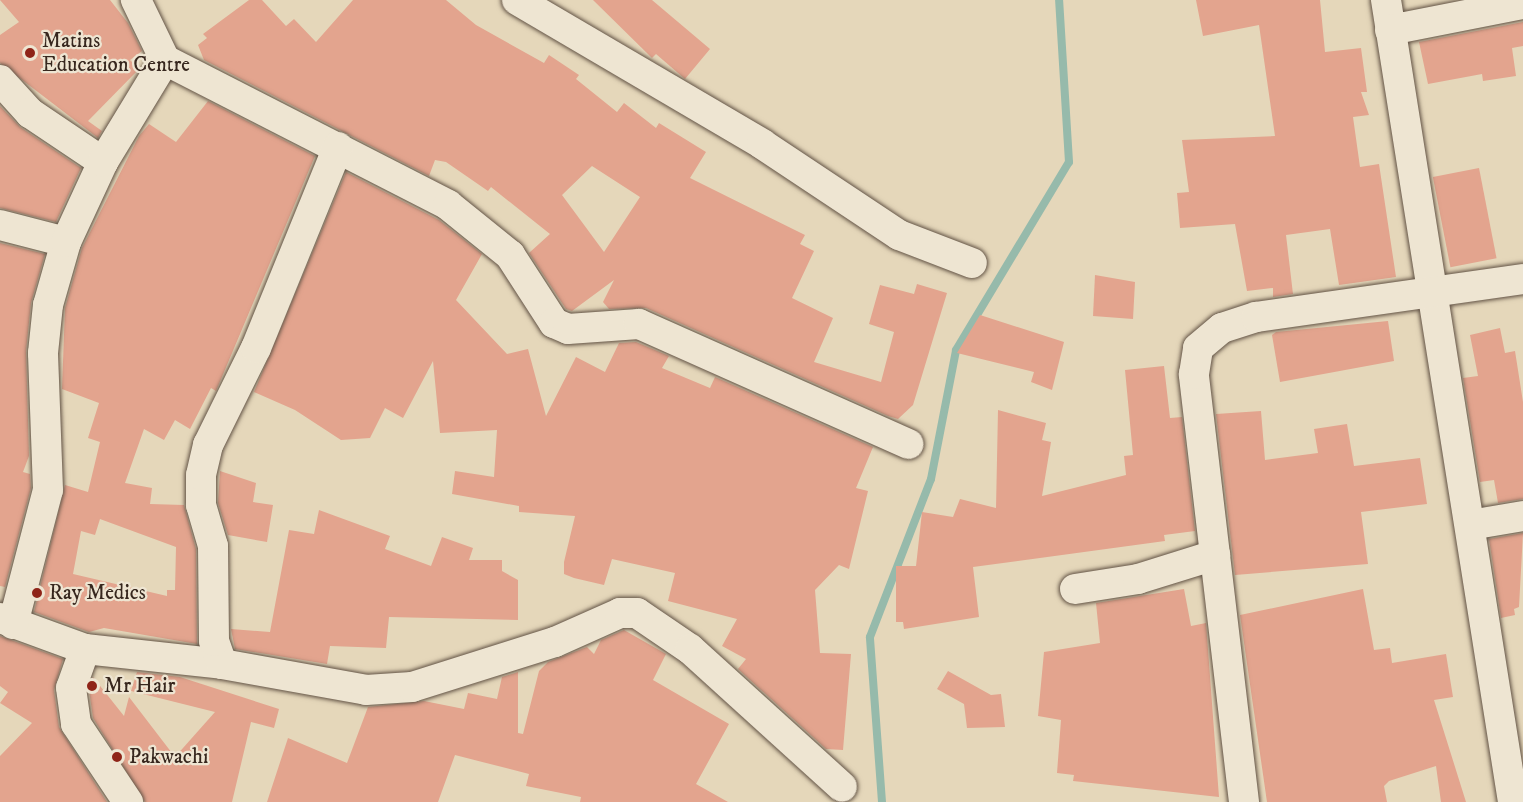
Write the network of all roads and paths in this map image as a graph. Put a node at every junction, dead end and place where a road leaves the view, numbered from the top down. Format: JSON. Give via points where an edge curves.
{"nodes":[{"id":1,"x":136,"y":0,"type":"edge"},
{"id":2,"x":517,"y":0,"type":"edge"},
{"id":3,"x":1386,"y":0,"type":"edge"},
{"id":4,"x":1523,"y":4,"type":"edge"},
{"id":5,"x":1390,"y":30,"type":"junction"},
{"id":6,"x":165,"y":60,"type":"junction"},
{"id":7,"x":0,"y":80,"type":"edge"},
{"id":8,"x":338,"y":147,"type":"junction"},
{"id":9,"x":104,"y":162,"type":"junction"},
{"id":10,"x":0,"y":225,"type":"edge"},
{"id":11,"x":66,"y":242,"type":"junction"},
{"id":12,"x":972,"y":263,"type":"dead end"},
{"id":13,"x":1523,"y":279,"type":"edge"},
{"id":14,"x":1432,"y":292,"type":"junction"},
{"id":15,"x":908,"y":444,"type":"dead end"},
{"id":16,"x":1523,"y":516,"type":"edge"},
{"id":17,"x":1470,"y":525,"type":"junction"},
{"id":18,"x":1215,"y":555,"type":"junction"},
{"id":19,"x":1075,"y":589,"type":"dead end"},
{"id":20,"x":7,"y":621,"type":"edge"},
{"id":21,"x":85,"y":649,"type":"junction"},
{"id":22,"x":222,"y":664,"type":"junction"},
{"id":23,"x":842,"y":787,"type":"dead end"},
{"id":24,"x":128,"y":802,"type":"edge"},
{"id":25,"x":1244,"y":802,"type":"edge"},
{"id":26,"x":1513,"y":802,"type":"edge"}],
"edges":[{"from":1,"to":6,"type":"street"},
{"from":2,"to":12,"type":"street","via":[[762,144],[899,235]]},
{"from":3,"to":5,"type":"street"},
{"from":4,"to":5,"type":"street"},
{"from":5,"to":14,"type":"street"},
{"from":6,"to":8,"type":"street"},
{"from":6,"to":9,"type":"street"},
{"from":7,"to":9,"type":"street","via":[[30,113]]},
{"from":8,"to":15,"type":"street","via":[[404,179],[466,219],[510,255],[554,323],[568,329],[639,324]]},
{"from":8,"to":22,"type":"street","via":[[256,348],[208,445],[201,475],[201,505],[213,546],[214,641]]},
{"from":9,"to":11,"type":"street"},
{"from":10,"to":11,"type":"street"},
{"from":11,"to":20,"type":"street","via":[[48,305],[43,353],[48,490]]},
{"from":13,"to":14,"type":"street"},
{"from":14,"to":17,"type":"street"},
{"from":14,"to":18,"type":"street","via":[[1256,317],[1204,339],[1194,374]]},
{"from":16,"to":17,"type":"street"},
{"from":17,"to":26,"type":"street"},
{"from":18,"to":19,"type":"street","via":[[1137,579]]},
{"from":18,"to":25,"type":"street"},
{"from":20,"to":21,"type":"street"},
{"from":21,"to":22,"type":"street"},
{"from":21,"to":24,"type":"street","via":[[71,688],[76,724]]},
{"from":22,"to":23,"type":"street","via":[[366,690],[412,687],[555,642],[620,613],[637,613],[690,649]]}]}
